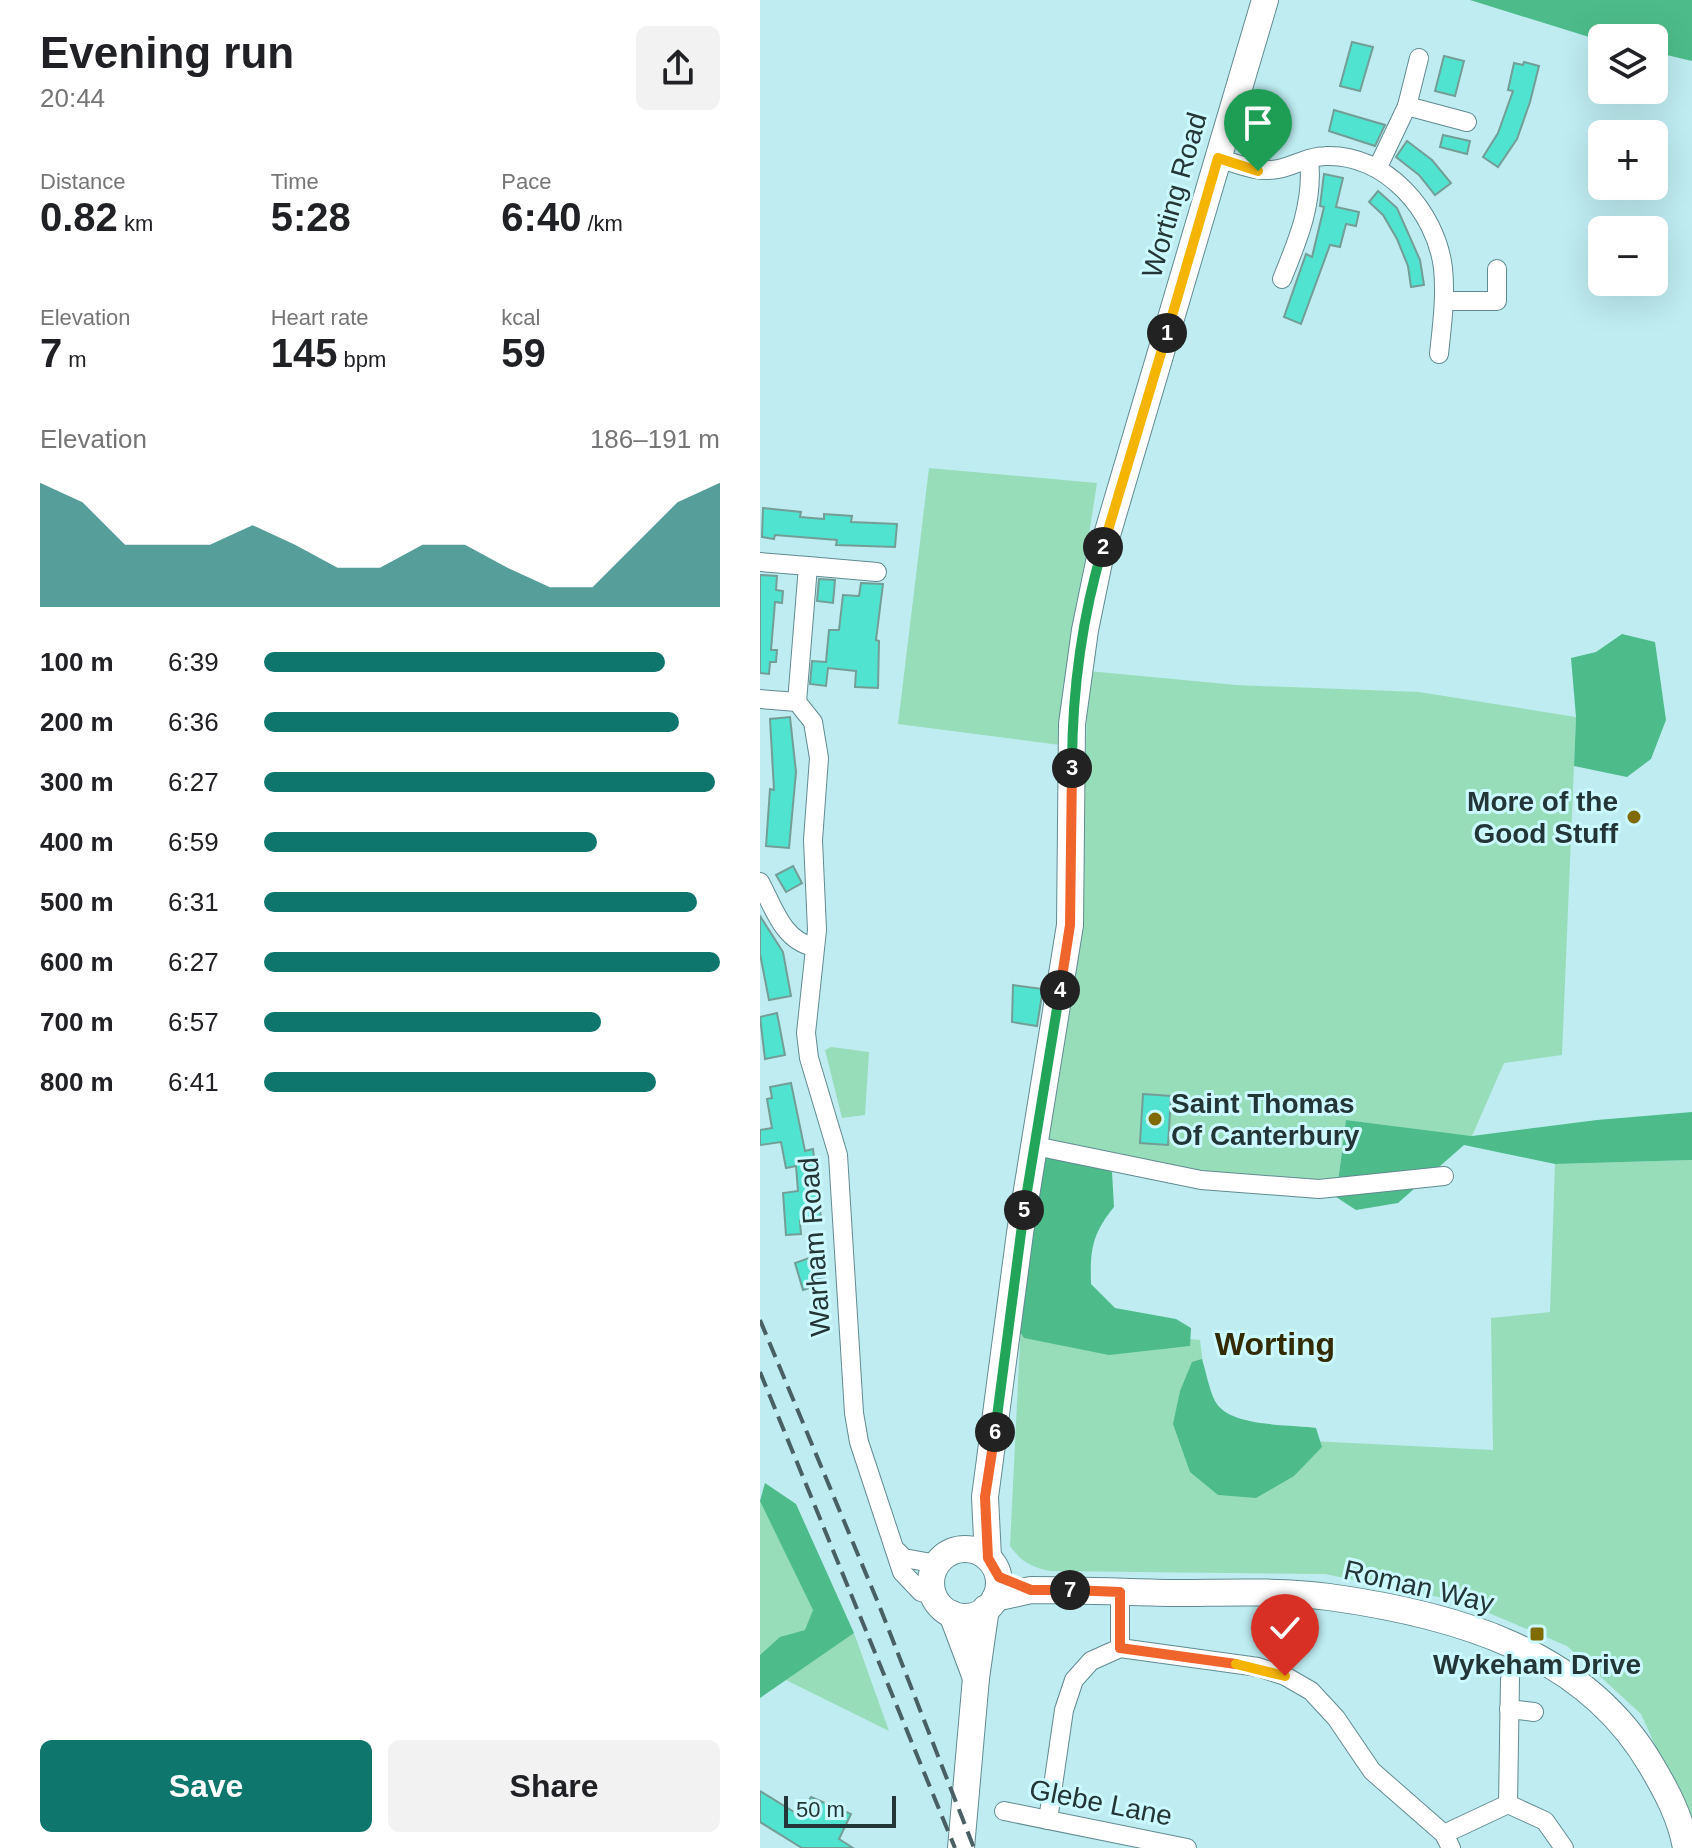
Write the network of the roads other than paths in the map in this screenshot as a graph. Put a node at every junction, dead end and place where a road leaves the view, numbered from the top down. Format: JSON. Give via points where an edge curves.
{"nodes":[{"id":1,"x":1265,"y":0,"type":"edge"},
{"id":2,"x":1419,"y":58,"type":"dead end"},
{"id":3,"x":1407,"y":106,"type":"junction"},
{"id":4,"x":1467,"y":122,"type":"dead end"},
{"id":5,"x":1218,"y":158,"type":"junction"},
{"id":6,"x":1309,"y":159,"type":"junction"},
{"id":7,"x":1378,"y":167,"type":"junction"},
{"id":8,"x":1497,"y":269,"type":"dead end"},
{"id":9,"x":1282,"y":279,"type":"dead end"},
{"id":10,"x":1445,"y":301,"type":"junction"},
{"id":11,"x":1439,"y":354,"type":"dead end"},
{"id":12,"x":760,"y":562,"type":"edge"},
{"id":13,"x":808,"y":566,"type":"junction"},
{"id":14,"x":877,"y":572,"type":"dead end"},
{"id":15,"x":760,"y":699,"type":"edge"},
{"id":16,"x":797,"y":702,"type":"junction"},
{"id":17,"x":760,"y":882,"type":"edge"},
{"id":18,"x":814,"y":947,"type":"junction"},
{"id":19,"x":1035,"y":1146,"type":"junction"},
{"id":20,"x":1444,"y":1176,"type":"dead end"},
{"id":21,"x":985,"y":1497,"type":"junction"},
{"id":22,"x":897,"y":1551,"type":"junction"},
{"id":23,"x":943,"y":1558,"type":"junction"},
{"id":24,"x":992,"y":1585,"type":"junction"},
{"id":25,"x":1120,"y":1592,"type":"junction"},
{"id":26,"x":943,"y":1605,"type":"junction"},
{"id":27,"x":1120,"y":1648,"type":"junction"},
{"id":28,"x":976,"y":1678,"type":"junction"},
{"id":29,"x":1510,"y":1679,"type":"dead end"},
{"id":30,"x":1509,"y":1709,"type":"junction"},
{"id":31,"x":1534,"y":1712,"type":"dead end"},
{"id":32,"x":1508,"y":1804,"type":"junction"},
{"id":33,"x":1004,"y":1811,"type":"dead end"},
{"id":34,"x":1048,"y":1820,"type":"junction"},
{"id":35,"x":1448,"y":1841,"type":"edge"},
{"id":36,"x":961,"y":1848,"type":"edge"},
{"id":37,"x":1187,"y":1848,"type":"edge"},
{"id":38,"x":1564,"y":1848,"type":"edge"},
{"id":39,"x":1686,"y":1848,"type":"edge"}],
"edges":[{"from":1,"to":5,"type":"main road","name":"Worting Road"},
{"from":2,"to":3,"type":"street"},
{"from":3,"to":4,"type":"street"},
{"from":3,"to":7,"type":"street"},
{"from":5,"to":6,"type":"street","via":[[1258,171]]},
{"from":5,"to":19,"type":"main road","name":"Worting Road","via":[[1099,562],[1085,630],[1072,724],[1070,925]]},
{"from":6,"to":7,"type":"street","via":[[1346,157]]},
{"from":6,"to":9,"type":"street","via":[[1312,180],[1306,213]]},
{"from":7,"to":10,"type":"street","via":[[1424,214],[1442,264]]},
{"from":8,"to":10,"type":"street","via":[[1497,301]]},
{"from":10,"to":11,"type":"street"},
{"from":12,"to":13,"type":"street"},
{"from":13,"to":14,"type":"street"},
{"from":13,"to":16,"type":"street"},
{"from":15,"to":16,"type":"street"},
{"from":16,"to":18,"type":"street","name":"Warham Road","via":[[813,722],[819,758]]},
{"from":17,"to":18,"type":"street","via":[[789,937]]},
{"from":18,"to":22,"type":"street","name":"Warham Road","via":[[806,1033],[838,1155],[854,1413]]},
{"from":19,"to":20,"type":"street","via":[[1201,1180],[1319,1189]]},
{"from":19,"to":21,"type":"main road","name":"Worting Road"},
{"from":21,"to":23,"type":"main road","name":"Worting Road"},
{"from":21,"to":24,"type":"main road","name":"Worting Road"},
{"from":22,"to":23,"type":"street","via":[[904,1558]]},
{"from":22,"to":26,"type":"street","name":"Warham Road","via":[[908,1582]]},
{"from":23,"to":24,"type":"main road","via":[[975,1550]]},
{"from":23,"to":26,"type":"main road","via":[[931,1585]]},
{"from":24,"to":25,"type":"main road","name":"Roman Way"},
{"from":24,"to":26,"type":"main road","via":[[971,1616]]},
{"from":24,"to":28,"type":"main road","name":"Worting Road"},
{"from":25,"to":27,"type":"street"},
{"from":25,"to":39,"type":"main road","name":"Roman Way","via":[[1326,1596],[1423,1614],[1505,1639],[1562,1669],[1639,1745],[1666,1790]]},
{"from":26,"to":28,"type":"main road","name":"Worting Road"},
{"from":27,"to":34,"type":"street","via":[[1091,1661],[1074,1680],[1064,1710]]},
{"from":27,"to":35,"type":"street","via":[[1258,1667],[1311,1691],[1372,1771]]},
{"from":28,"to":36,"type":"main road","name":"Worting Road"},
{"from":29,"to":30,"type":"street"},
{"from":30,"to":31,"type":"street"},
{"from":30,"to":32,"type":"street"},
{"from":32,"to":35,"type":"street"},
{"from":32,"to":38,"type":"street","via":[[1545,1821]]},
{"from":33,"to":34,"type":"street","name":"Glebe Lane"},
{"from":34,"to":37,"type":"street","name":"Glebe Lane"}]}
